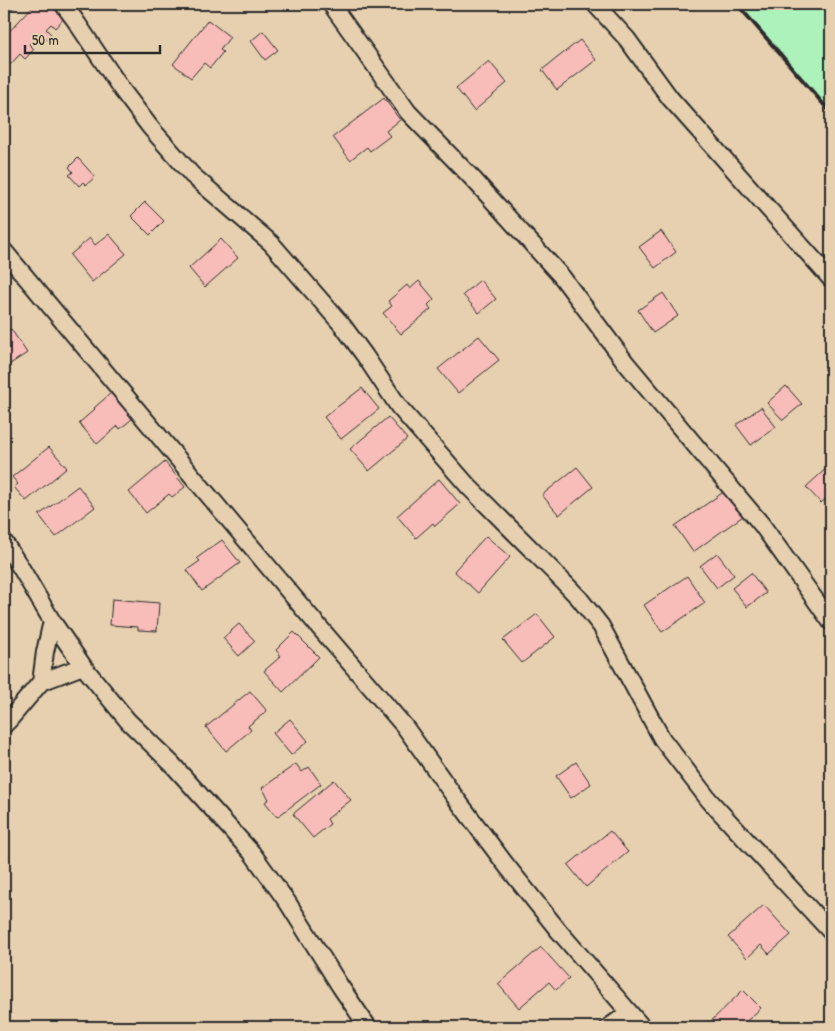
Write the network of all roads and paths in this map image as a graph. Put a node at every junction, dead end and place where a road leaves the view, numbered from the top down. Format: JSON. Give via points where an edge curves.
{"nodes":[{"id":1,"x":63,"y":4,"type":"edge"},
{"id":2,"x":330,"y":4,"type":"edge"},
{"id":3,"x":595,"y":4,"type":"edge"},
{"id":4,"x":4,"y":251,"type":"edge"},
{"id":5,"x":831,"y":279,"type":"edge"},
{"id":6,"x":4,"y":542,"type":"edge"},
{"id":7,"x":52,"y":622,"type":"junction"},
{"id":8,"x":831,"y":622,"type":"edge"},
{"id":9,"x":83,"y":666,"type":"junction"},
{"id":10,"x":41,"y":682,"type":"junction"},
{"id":11,"x":4,"y":724,"type":"edge"},
{"id":12,"x":831,"y":932,"type":"edge"},
{"id":13,"x":629,"y":1013,"type":"junction"},
{"id":14,"x":368,"y":1027,"type":"edge"},
{"id":15,"x":609,"y":1027,"type":"edge"},
{"id":16,"x":642,"y":1027,"type":"edge"}],
"edges":[{"from":1,"to":12,"type":"street","via":[[150,127],[192,175],[271,243],[343,326],[400,407],[462,479],[579,598],[601,626],[662,739],[709,800]]},
{"from":2,"to":8,"type":"street","via":[[408,112],[562,276],[626,363],[762,525]]},
{"from":3,"to":5,"type":"street","via":[[627,39],[670,98]]},
{"from":4,"to":13,"type":"street","via":[[406,728],[506,865]]},
{"from":6,"to":7,"type":"street"},
{"from":7,"to":9,"type":"street"},
{"from":7,"to":10,"type":"street"},
{"from":9,"to":10,"type":"street"},
{"from":9,"to":14,"type":"street","via":[[128,721],[172,764],[252,853],[288,902]]},
{"from":10,"to":11,"type":"street"},
{"from":13,"to":15,"type":"street"},
{"from":13,"to":16,"type":"street"}]}
